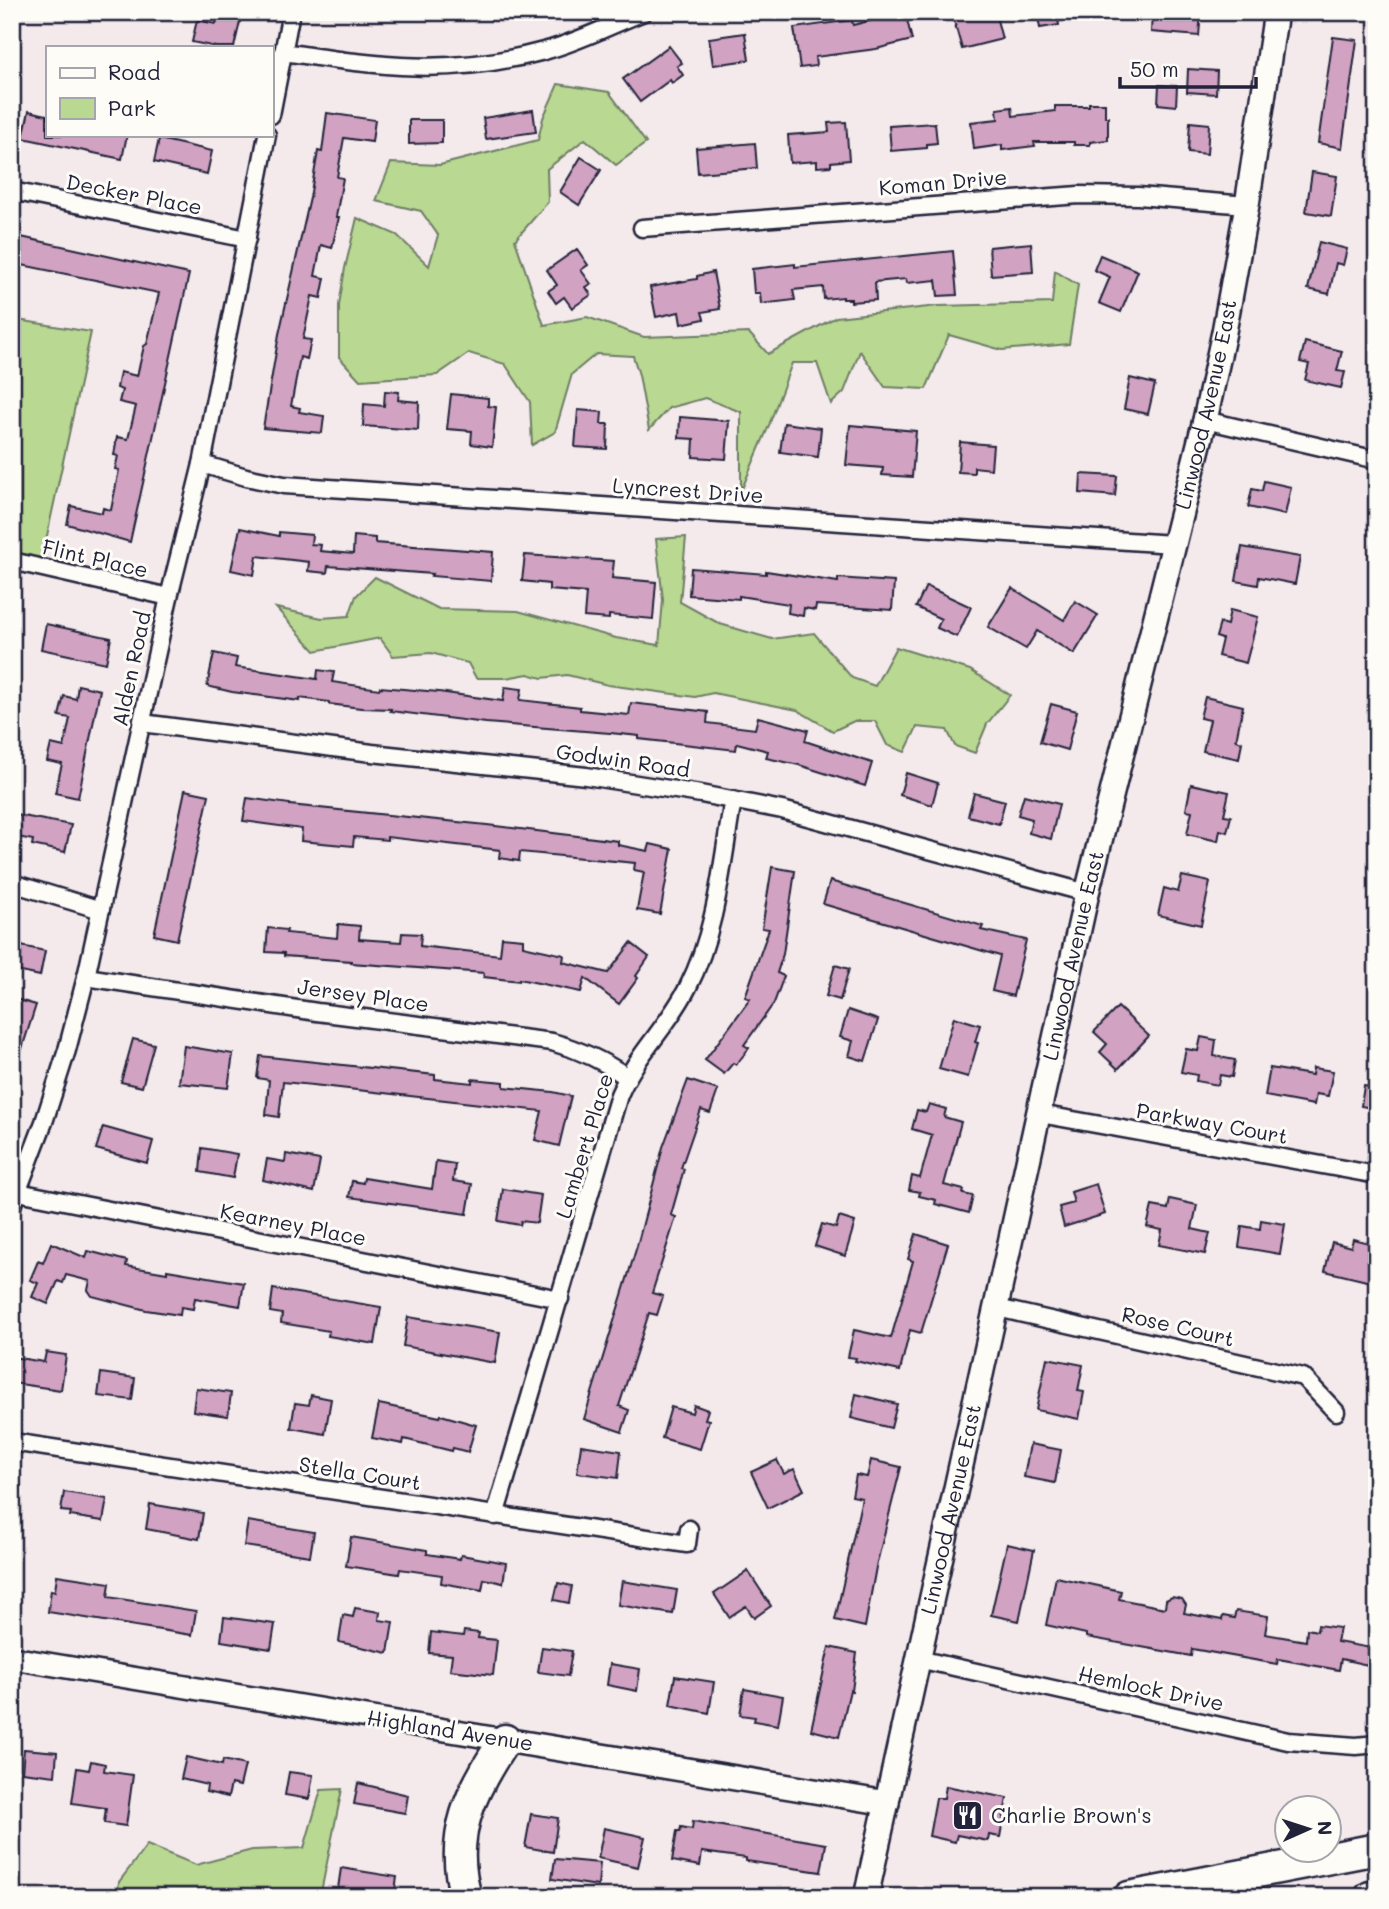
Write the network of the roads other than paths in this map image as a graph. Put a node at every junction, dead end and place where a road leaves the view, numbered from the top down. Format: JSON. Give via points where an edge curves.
{"nodes":[{"id":1,"x":291,"y":12,"type":"edge"},
{"id":2,"x":644,"y":12,"type":"edge"},
{"id":3,"x":1276,"y":12,"type":"edge"},
{"id":4,"x":284,"y":52,"type":"junction"},
{"id":5,"x":273,"y":105,"type":"edge"},
{"id":6,"x":267,"y":136,"type":"edge"},
{"id":7,"x":12,"y":191,"type":"edge"},
{"id":8,"x":1247,"y":205,"type":"junction"},
{"id":9,"x":642,"y":228,"type":"dead end"},
{"id":10,"x":247,"y":239,"type":"junction"},
{"id":11,"x":1205,"y":420,"type":"junction"},
{"id":12,"x":1377,"y":460,"type":"edge"},
{"id":13,"x":202,"y":464,"type":"junction"},
{"id":14,"x":1173,"y":544,"type":"junction"},
{"id":15,"x":12,"y":561,"type":"edge"},
{"id":16,"x":169,"y":597,"type":"junction"},
{"id":17,"x":142,"y":723,"type":"junction"},
{"id":18,"x":733,"y":800,"type":"junction"},
{"id":19,"x":12,"y":883,"type":"edge"},
{"id":20,"x":1087,"y":893,"type":"junction"},
{"id":21,"x":101,"y":910,"type":"junction"},
{"id":22,"x":86,"y":977,"type":"junction"},
{"id":23,"x":627,"y":1077,"type":"junction"},
{"id":24,"x":1040,"y":1114,"type":"junction"},
{"id":25,"x":1377,"y":1175,"type":"edge"},
{"id":26,"x":15,"y":1199,"type":"edge"},
{"id":27,"x":560,"y":1299,"type":"junction"},
{"id":28,"x":997,"y":1308,"type":"junction"},
{"id":29,"x":1336,"y":1412,"type":"dead end"},
{"id":30,"x":12,"y":1442,"type":"edge"},
{"id":31,"x":495,"y":1516,"type":"junction"},
{"id":32,"x":689,"y":1529,"type":"dead end"},
{"id":33,"x":12,"y":1658,"type":"edge"},
{"id":34,"x":918,"y":1660,"type":"junction"},
{"id":35,"x":505,"y":1740,"type":"junction"},
{"id":36,"x":1377,"y":1744,"type":"edge"},
{"id":37,"x":887,"y":1803,"type":"junction"},
{"id":38,"x":1377,"y":1849,"type":"edge"},
{"id":39,"x":867,"y":1892,"type":"edge"},
{"id":40,"x":1377,"y":1896,"type":"edge"},
{"id":41,"x":467,"y":1897,"type":"edge"},
{"id":42,"x":1129,"y":1897,"type":"edge"},
{"id":43,"x":1370,"y":1897,"type":"edge"}],
"edges":[{"from":1,"to":4,"type":"street"},
{"from":2,"to":4,"type":"street","via":[[546,51],[471,66],[380,66]]},
{"from":3,"to":8,"type":"main road","name":"Linwood Avenue East"},
{"from":4,"to":5,"type":"street"},
{"from":6,"to":10,"type":"street","name":"Alden Road"},
{"from":7,"to":10,"type":"street","name":"Decker Place"},
{"from":8,"to":9,"type":"street","name":"Koman Drive","via":[[1079,195]]},
{"from":8,"to":11,"type":"main road","name":"Linwood Avenue East"},
{"from":10,"to":13,"type":"street","name":"Alden Road"},
{"from":11,"to":12,"type":"street"},
{"from":11,"to":14,"type":"main road","name":"Linwood Avenue East"},
{"from":13,"to":14,"type":"street","name":"Lyncrest Drive","via":[[284,485]]},
{"from":13,"to":16,"type":"street","name":"Alden Road"},
{"from":14,"to":20,"type":"main road","name":"Linwood Avenue East"},
{"from":15,"to":16,"type":"street","name":"Flint Place"},
{"from":16,"to":17,"type":"street","name":"Alden Road"},
{"from":17,"to":18,"type":"street","name":"Godwin Road","via":[[586,776]]},
{"from":17,"to":21,"type":"street","name":"Alden Road"},
{"from":18,"to":20,"type":"street","name":"Godwin Road"},
{"from":18,"to":23,"type":"street","name":"Lambert Place","via":[[701,958],[672,1015]]},
{"from":19,"to":21,"type":"street"},
{"from":20,"to":24,"type":"main road","name":"Linwood Avenue East"},
{"from":21,"to":22,"type":"street","name":"Alden Road"},
{"from":22,"to":23,"type":"street","name":"Jersey Place","via":[[552,1042],[580,1050]]},
{"from":22,"to":26,"type":"street","name":"Alden Road","via":[[67,1051]]},
{"from":23,"to":27,"type":"street","name":"Lambert Place"},
{"from":24,"to":25,"type":"street","name":"Parkway Court"},
{"from":24,"to":28,"type":"main road","name":"Linwood Avenue East"},
{"from":26,"to":27,"type":"street","name":"Kearney Place"},
{"from":27,"to":31,"type":"street","name":"Lambert Place"},
{"from":28,"to":29,"type":"street","name":"Rose Court","via":[[1303,1377]]},
{"from":28,"to":34,"type":"main road","name":"Linwood Avenue East"},
{"from":30,"to":31,"type":"street","name":"Stella Court"},
{"from":31,"to":32,"type":"street","name":"Stella Court","via":[[687,1545]]},
{"from":33,"to":35,"type":"street","name":"Highland Avenue"},
{"from":34,"to":36,"type":"street","name":"Hemlock Drive","via":[[1288,1741]]},
{"from":34,"to":37,"type":"main road","name":"Linwood Avenue East"},
{"from":35,"to":37,"type":"main road","name":"Highland Avenue"},
{"from":35,"to":41,"type":"highway","via":[[479,1780],[465,1817],[459,1852]]},
{"from":37,"to":39,"type":"main road","name":"Linwood Avenue East"},
{"from":38,"to":42,"type":"highway"},
{"from":40,"to":43,"type":"highway"}]}
